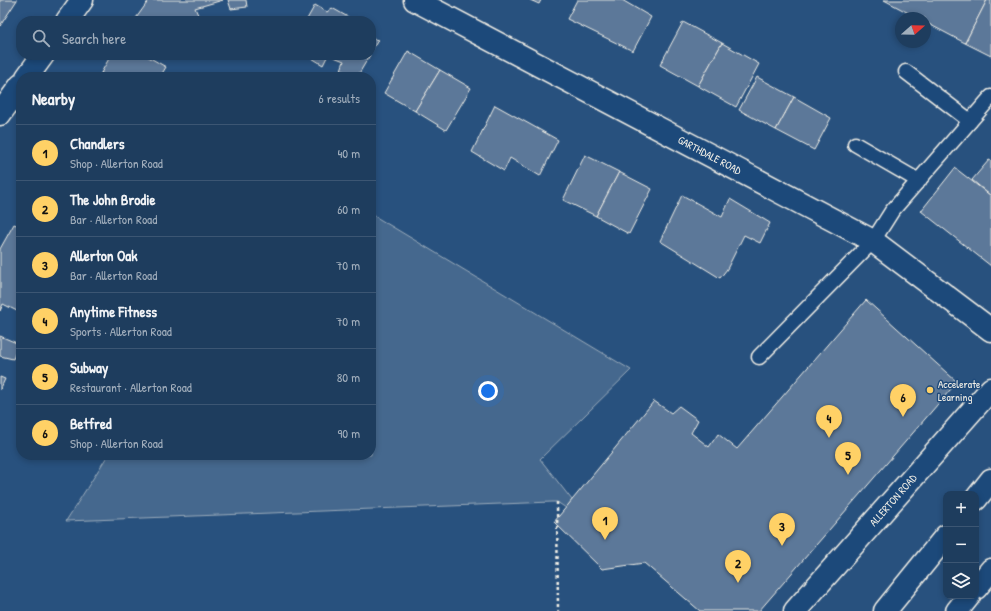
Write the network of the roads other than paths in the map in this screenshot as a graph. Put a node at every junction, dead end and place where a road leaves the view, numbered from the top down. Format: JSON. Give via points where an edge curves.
{"nodes":[{"id":1,"x":82,"y":0,"type":"edge"},
{"id":2,"x":415,"y":0,"type":"edge"},
{"id":3,"x":71,"y":16,"type":"edge"},
{"id":4,"x":39,"y":60,"type":"edge"},
{"id":5,"x":30,"y":72,"type":"edge"},
{"id":6,"x":906,"y":72,"type":"dead end"},
{"id":7,"x":16,"y":92,"type":"edge"},
{"id":8,"x":991,"y":97,"type":"edge"},
{"id":9,"x":0,"y":114,"type":"edge"},
{"id":10,"x":970,"y":121,"type":"junction"},
{"id":11,"x":855,"y":144,"type":"dead end"},
{"id":12,"x":918,"y":181,"type":"junction"},
{"id":13,"x":873,"y":241,"type":"junction"},
{"id":14,"x":991,"y":330,"type":"edge"},
{"id":15,"x":759,"y":357,"type":"dead end"},
{"id":16,"x":991,"y":389,"type":"edge"},
{"id":17,"x":991,"y":480,"type":"edge"},
{"id":18,"x":979,"y":495,"type":"edge"},
{"id":19,"x":943,"y":540,"type":"edge"},
{"id":20,"x":967,"y":599,"type":"edge"},
{"id":21,"x":796,"y":611,"type":"edge"},
{"id":22,"x":885,"y":611,"type":"edge"},
{"id":23,"x":957,"y":611,"type":"edge"}],
"edges":[{"from":1,"to":3,"type":"street"},
{"from":2,"to":13,"type":"street","name":"GARTHDALE ROAD"},
{"from":4,"to":5,"type":"street"},
{"from":6,"to":10,"type":"lane"},
{"from":7,"to":9,"type":"street"},
{"from":8,"to":10,"type":"lane"},
{"from":10,"to":12,"type":"lane"},
{"from":11,"to":12,"type":"lane"},
{"from":12,"to":13,"type":"lane","via":[[892,211]]},
{"from":13,"to":14,"type":"street","name":"GARTHDALE ROAD"},
{"from":13,"to":15,"type":"lane"},
{"from":16,"to":21,"type":"street","name":"ALLERTON ROAD"},
{"from":17,"to":18,"type":"street"},
{"from":19,"to":22,"type":"street"},
{"from":20,"to":23,"type":"street"}]}
